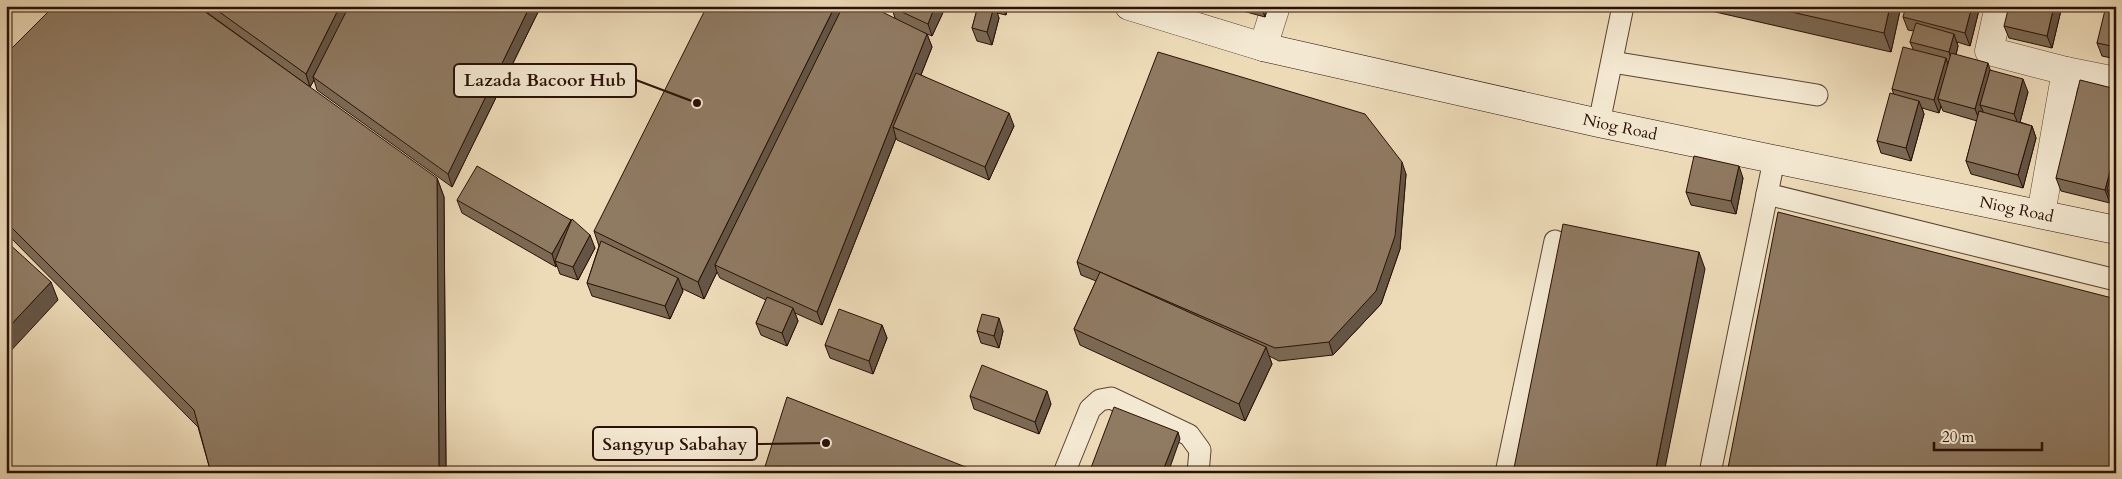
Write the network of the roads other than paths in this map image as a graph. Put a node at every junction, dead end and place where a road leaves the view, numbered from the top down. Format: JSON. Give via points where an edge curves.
{"nodes":[{"id":1,"x":1129,"y":6,"type":"edge"},
{"id":2,"x":1276,"y":6,"type":"edge"},
{"id":3,"x":1623,"y":6,"type":"edge"},
{"id":4,"x":1999,"y":6,"type":"edge"},
{"id":5,"x":1263,"y":47,"type":"junction"},
{"id":6,"x":1612,"y":62,"type":"junction"},
{"id":7,"x":2066,"y":71,"type":"junction"},
{"id":8,"x":2116,"y":81,"type":"edge"},
{"id":9,"x":1817,"y":95,"type":"dead end"},
{"id":10,"x":1599,"y":123,"type":"junction"},
{"id":11,"x":1774,"y":160,"type":"junction"},
{"id":12,"x":1767,"y":194,"type":"junction"},
{"id":13,"x":2041,"y":214,"type":"junction"},
{"id":14,"x":2116,"y":230,"type":"edge"},
{"id":15,"x":1554,"y":242,"type":"dead end"},
{"id":16,"x":2116,"y":280,"type":"edge"},
{"id":17,"x":1064,"y":473,"type":"edge"},
{"id":18,"x":1198,"y":473,"type":"edge"},
{"id":19,"x":1506,"y":473,"type":"edge"},
{"id":20,"x":1710,"y":473,"type":"edge"}],
"edges":[{"from":1,"to":5,"type":"street","name":"Niog Road"},
{"from":2,"to":5,"type":"street"},
{"from":3,"to":6,"type":"lane"},
{"from":4,"to":7,"type":"street","via":[[1989,51]]},
{"from":5,"to":10,"type":"street","name":"Niog Road"},
{"from":6,"to":9,"type":"lane"},
{"from":6,"to":10,"type":"lane"},
{"from":7,"to":8,"type":"street"},
{"from":7,"to":13,"type":"street"},
{"from":10,"to":11,"type":"street","name":"Niog Road"},
{"from":11,"to":12,"type":"lane"},
{"from":11,"to":13,"type":"street","name":"Niog Road"},
{"from":12,"to":16,"type":"lane"},
{"from":12,"to":20,"type":"lane"},
{"from":13,"to":14,"type":"street","name":"Niog Road"},
{"from":15,"to":19,"type":"lane"},
{"from":17,"to":18,"type":"lane","via":[[1090,409],[1100,400],[1111,398],[1189,435],[1200,450]]}]}
